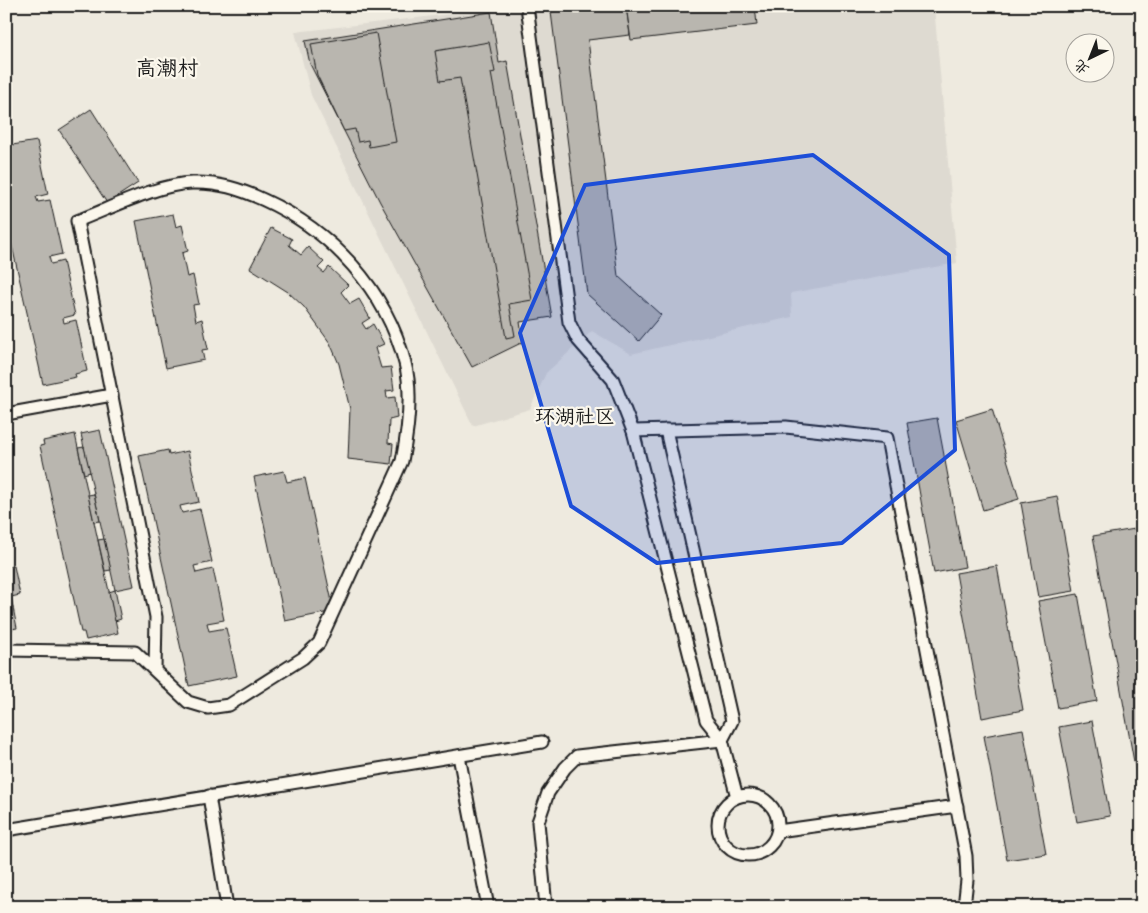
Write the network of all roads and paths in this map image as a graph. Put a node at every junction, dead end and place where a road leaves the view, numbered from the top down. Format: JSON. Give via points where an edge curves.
{"nodes":[{"id":1,"x":527,"y":6,"type":"edge"},
{"id":2,"x":112,"y":395,"type":"junction"},
{"id":3,"x":6,"y":414,"type":"edge"},
{"id":4,"x":666,"y":430,"type":"junction"},
{"id":5,"x":633,"y":431,"type":"junction"},
{"id":6,"x":6,"y":650,"type":"edge"},
{"id":7,"x":155,"y":670,"type":"junction"},
{"id":8,"x":722,"y":740,"type":"junction"},
{"id":9,"x":542,"y":742,"type":"dead end"},
{"id":10,"x":459,"y":756,"type":"junction"},
{"id":11,"x":209,"y":796,"type":"junction"},
{"id":12,"x":737,"y":797,"type":"junction"},
{"id":13,"x":956,"y":806,"type":"junction"},
{"id":14,"x":6,"y":830,"type":"edge"},
{"id":15,"x":778,"y":831,"type":"junction"},
{"id":16,"x":227,"y":907,"type":"edge"},
{"id":17,"x":488,"y":907,"type":"edge"},
{"id":18,"x":546,"y":907,"type":"edge"},
{"id":19,"x":964,"y":907,"type":"edge"}],
"edges":[{"from":1,"to":5,"type":"lane","via":[[569,322],[578,340],[613,380]]},
{"from":2,"to":3,"type":"lane"},
{"from":2,"to":7,"type":"lane","via":[[156,617]]},
{"from":2,"to":7,"type":"lane","via":[[77,221],[170,186],[191,183],[242,190],[290,212],[316,230],[339,250],[372,290],[396,335],[406,364],[406,440],[402,460],[319,643],[303,658],[229,705],[218,708],[188,702]]},
{"from":4,"to":5,"type":"lane"},
{"from":4,"to":8,"type":"lane","via":[[732,721]]},
{"from":4,"to":13,"type":"lane","via":[[786,427],[887,438]]},
{"from":5,"to":8,"type":"lane","via":[[706,720]]},
{"from":6,"to":7,"type":"lane","via":[[130,651]]},
{"from":8,"to":12,"type":"lane"},
{"from":8,"to":18,"type":"lane","via":[[577,756],[552,787],[538,822]]},
{"from":9,"to":10,"type":"lane"},
{"from":10,"to":11,"type":"lane"},
{"from":10,"to":17,"type":"lane"},
{"from":11,"to":14,"type":"lane"},
{"from":11,"to":16,"type":"lane"},
{"from":12,"to":15,"type":"lane","via":[[746,795],[764,799],[776,813]]},
{"from":12,"to":15,"type":"lane","via":[[724,807],[718,822],[721,838],[732,850],[747,856],[763,852],[770,847]]},
{"from":13,"to":15,"type":"lane"},
{"from":13,"to":19,"type":"lane","via":[[966,856]]}]}
